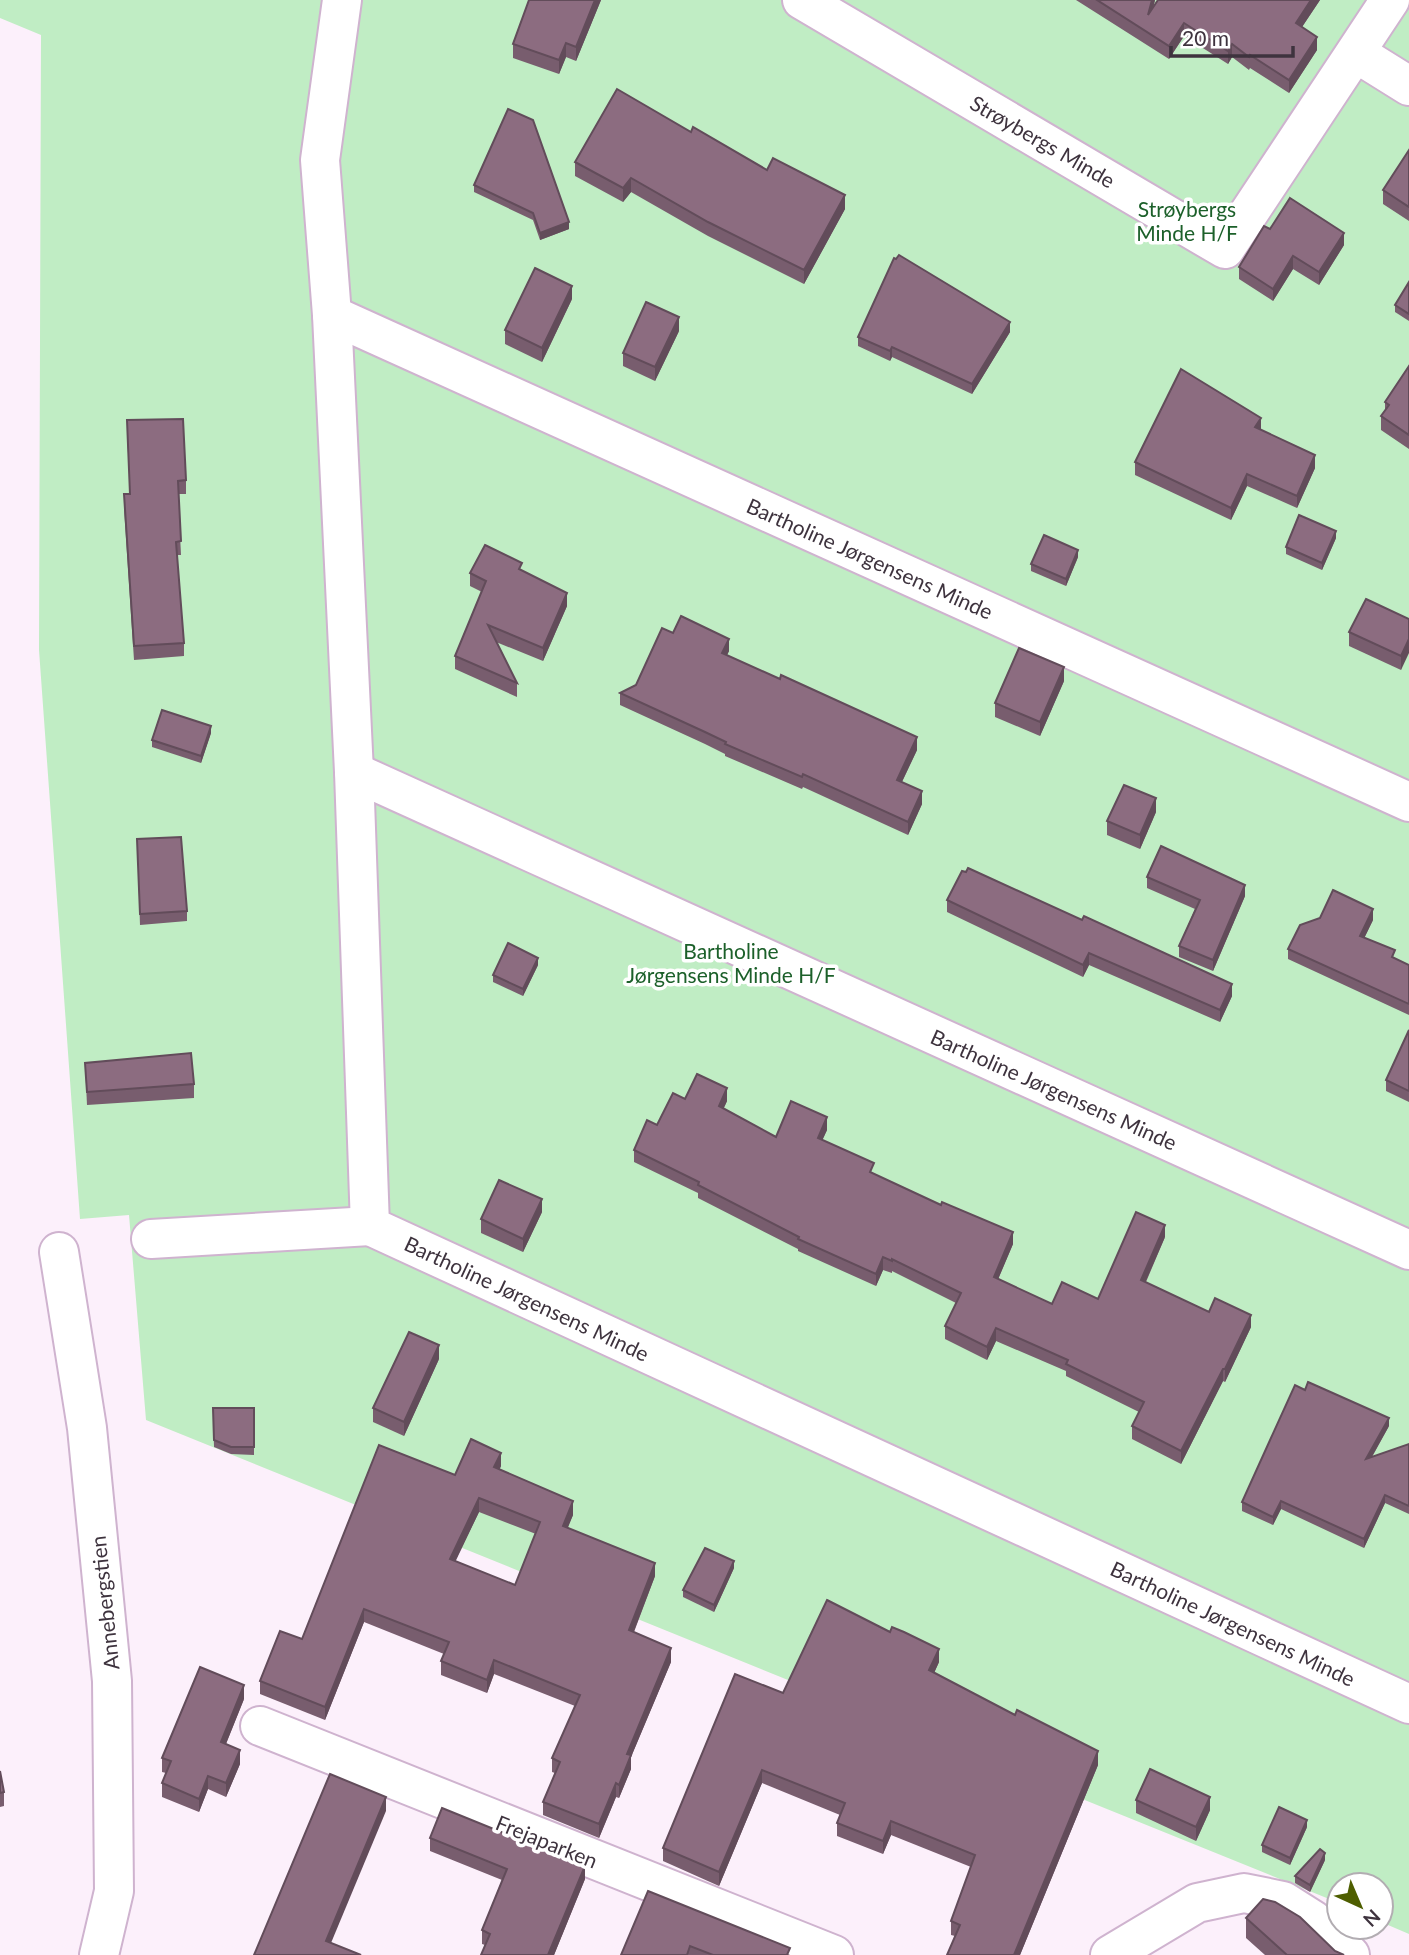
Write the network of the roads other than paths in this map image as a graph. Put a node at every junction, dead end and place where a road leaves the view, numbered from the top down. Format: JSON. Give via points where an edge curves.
{"nodes":[{"id":1,"x":342,"y":0,"type":"edge"},
{"id":2,"x":802,"y":0,"type":"edge"},
{"id":3,"x":1390,"y":0,"type":"edge"},
{"id":4,"x":1356,"y":53,"type":"junction"},
{"id":5,"x":1409,"y":86,"type":"edge"},
{"id":6,"x":332,"y":315,"type":"junction"},
{"id":7,"x":354,"y":772,"type":"junction"},
{"id":8,"x":1409,"y":802,"type":"edge"},
{"id":9,"x":370,"y":1226,"type":"junction"},
{"id":10,"x":150,"y":1239,"type":"dead end"},
{"id":11,"x":1409,"y":1250,"type":"edge"},
{"id":12,"x":59,"y":1251,"type":"dead end"},
{"id":13,"x":1409,"y":1704,"type":"edge"},
{"id":14,"x":260,"y":1726,"type":"dead end"},
{"id":15,"x":99,"y":1955,"type":"edge"},
{"id":16,"x":834,"y":1955,"type":"edge"},
{"id":17,"x":1110,"y":1955,"type":"edge"},
{"id":18,"x":1350,"y":1955,"type":"edge"}],
"edges":[{"from":1,"to":6,"type":"street","via":[[320,160]]},
{"from":2,"to":4,"type":"street","name":"Strøybergs Minde","via":[[1225,249]]},
{"from":3,"to":4,"type":"street","name":"Strøybergs Minde"},
{"from":4,"to":5,"type":"street"},
{"from":6,"to":7,"type":"street"},
{"from":6,"to":8,"type":"street","name":"Bartholine Jørgensens Minde"},
{"from":7,"to":9,"type":"street"},
{"from":7,"to":11,"type":"street","name":"Bartholine Jørgensens Minde"},
{"from":9,"to":10,"type":"street","name":"Bartholine Jørgensens Minde"},
{"from":9,"to":13,"type":"street","name":"Bartholine Jørgensens Minde"},
{"from":12,"to":15,"type":"street","name":"Annebergstien","via":[[88,1428],[112,1681],[114,1891]]},
{"from":14,"to":16,"type":"street","name":"Frejaparken"},
{"from":17,"to":18,"type":"street","via":[[1198,1903],[1244,1893],[1283,1901],[1313,1920]]}]}
